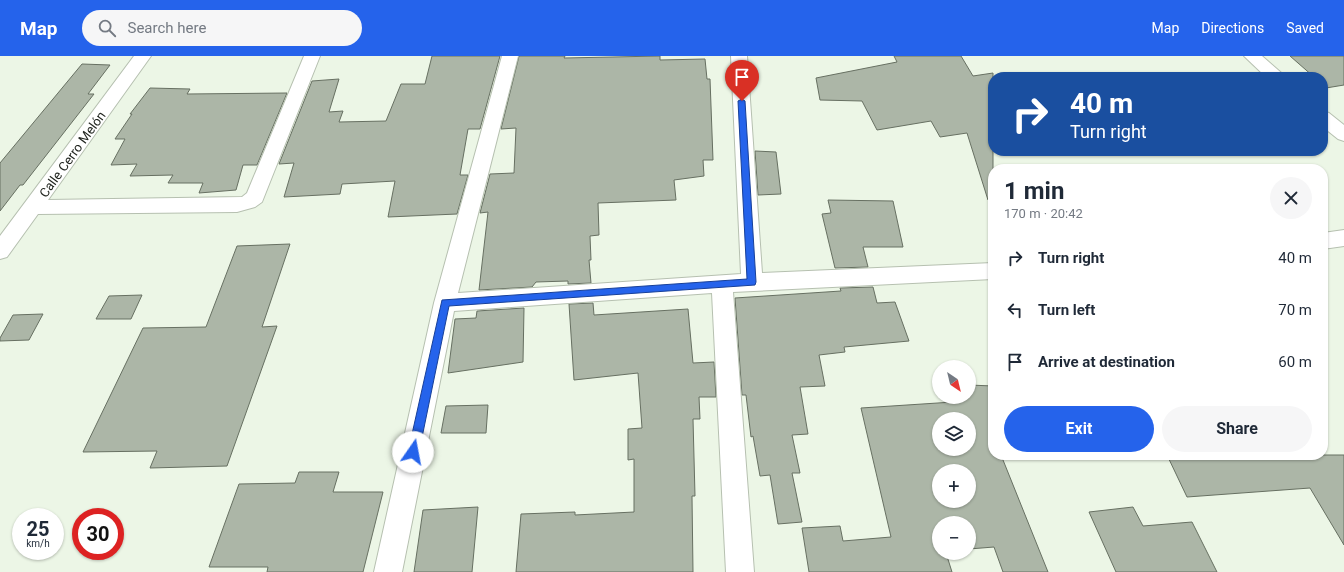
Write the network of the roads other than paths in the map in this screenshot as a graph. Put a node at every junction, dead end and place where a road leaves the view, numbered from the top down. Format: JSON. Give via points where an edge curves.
{"nodes":[{"id":1,"x":143,"y":56,"type":"edge"},
{"id":2,"x":312,"y":56,"type":"edge"},
{"id":3,"x":510,"y":56,"type":"edge"},
{"id":4,"x":739,"y":56,"type":"edge"},
{"id":5,"x":1252,"y":56,"type":"edge"},
{"id":6,"x":1271,"y":72,"type":"edge"},
{"id":7,"x":1328,"y":121,"type":"edge"},
{"id":8,"x":1344,"y":135,"type":"edge"},
{"id":9,"x":32,"y":207,"type":"junction"},
{"id":10,"x":1344,"y":238,"type":"edge"},
{"id":11,"x":1328,"y":240,"type":"edge"},
{"id":12,"x":0,"y":251,"type":"edge"},
{"id":13,"x":988,"y":271,"type":"edge"},
{"id":14,"x":752,"y":282,"type":"junction"},
{"id":15,"x":722,"y":284,"type":"junction"},
{"id":16,"x":445,"y":303,"type":"junction"},
{"id":17,"x":388,"y":572,"type":"edge"},
{"id":18,"x":740,"y":572,"type":"edge"}],
"edges":[{"from":1,"to":9,"type":"street","name":"Calle Cerro Melón"},
{"from":2,"to":9,"type":"street","via":[[255,197],[248,202],[238,205]]},
{"from":3,"to":16,"type":"street"},
{"from":4,"to":14,"type":"street"},
{"from":5,"to":6,"type":"street"},
{"from":7,"to":8,"type":"street"},
{"from":9,"to":12,"type":"street","name":"Calle Cerro Melón"},
{"from":10,"to":11,"type":"street"},
{"from":13,"to":14,"type":"street"},
{"from":14,"to":15,"type":"street"},
{"from":15,"to":16,"type":"street"},
{"from":15,"to":18,"type":"street"},
{"from":16,"to":17,"type":"street"}]}
